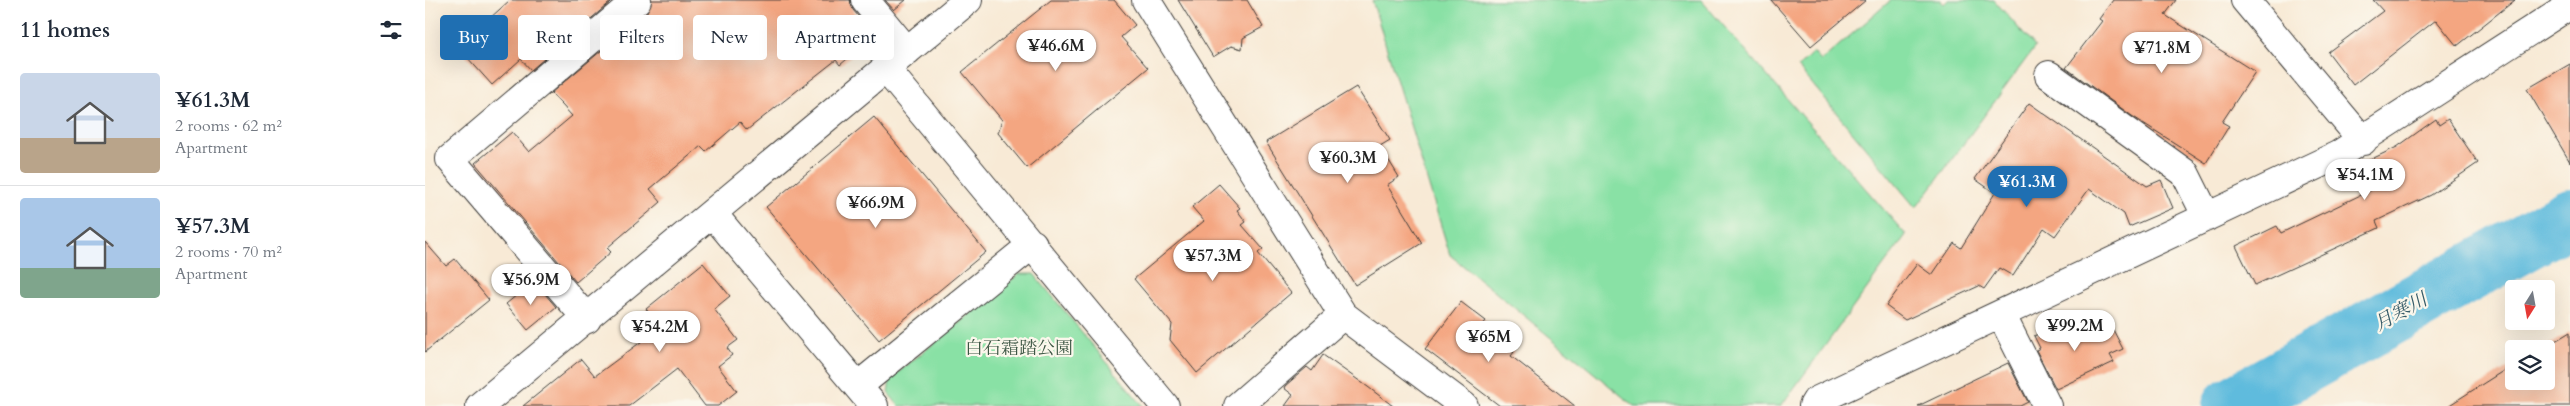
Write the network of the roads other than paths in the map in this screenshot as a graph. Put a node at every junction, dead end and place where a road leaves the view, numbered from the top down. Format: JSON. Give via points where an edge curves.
{"nodes":[{"id":1,"x":637,"y":0,"type":"edge"},
{"id":2,"x":865,"y":0,"type":"edge"},
{"id":3,"x":968,"y":0,"type":"edge"},
{"id":4,"x":1146,"y":0,"type":"edge"},
{"id":5,"x":2245,"y":0,"type":"edge"},
{"id":6,"x":2570,"y":5,"type":"edge"},
{"id":7,"x":907,"y":51,"type":"junction"},
{"id":8,"x":886,"y":69,"type":"junction"},
{"id":9,"x":2049,"y":75,"type":"dead end"},
{"id":10,"x":2363,"y":141,"type":"junction"},
{"id":11,"x":713,"y":214,"type":"junction"},
{"id":12,"x":2207,"y":216,"type":"junction"},
{"id":13,"x":1033,"y":244,"type":"junction"},
{"id":14,"x":2001,"y":314,"type":"junction"},
{"id":15,"x":1343,"y":315,"type":"junction"},
{"id":16,"x":587,"y":319,"type":"junction"},
{"id":17,"x":866,"y":396,"type":"edge"},
{"id":18,"x":480,"y":406,"type":"edge"},
{"id":19,"x":1165,"y":406,"type":"edge"},
{"id":20,"x":1238,"y":406,"type":"edge"},
{"id":21,"x":1465,"y":406,"type":"edge"},
{"id":22,"x":1813,"y":406,"type":"edge"},
{"id":23,"x":2047,"y":406,"type":"edge"}],
"edges":[{"from":1,"to":16,"type":"street","via":[[450,159]]},
{"from":2,"to":7,"type":"street"},
{"from":3,"to":7,"type":"street"},
{"from":4,"to":15,"type":"street"},
{"from":5,"to":10,"type":"street"},
{"from":6,"to":10,"type":"street"},
{"from":7,"to":8,"type":"street"},
{"from":8,"to":11,"type":"street"},
{"from":8,"to":13,"type":"street"},
{"from":9,"to":12,"type":"street","via":[[2185,173]]},
{"from":10,"to":12,"type":"street","via":[[2338,156]]},
{"from":11,"to":16,"type":"street"},
{"from":11,"to":17,"type":"street"},
{"from":12,"to":14,"type":"street"},
{"from":13,"to":17,"type":"street"},
{"from":13,"to":19,"type":"street"},
{"from":14,"to":22,"type":"street","via":[[1816,401]]},
{"from":14,"to":23,"type":"street"},
{"from":15,"to":20,"type":"street"},
{"from":15,"to":21,"type":"street"},
{"from":16,"to":18,"type":"street"}]}
